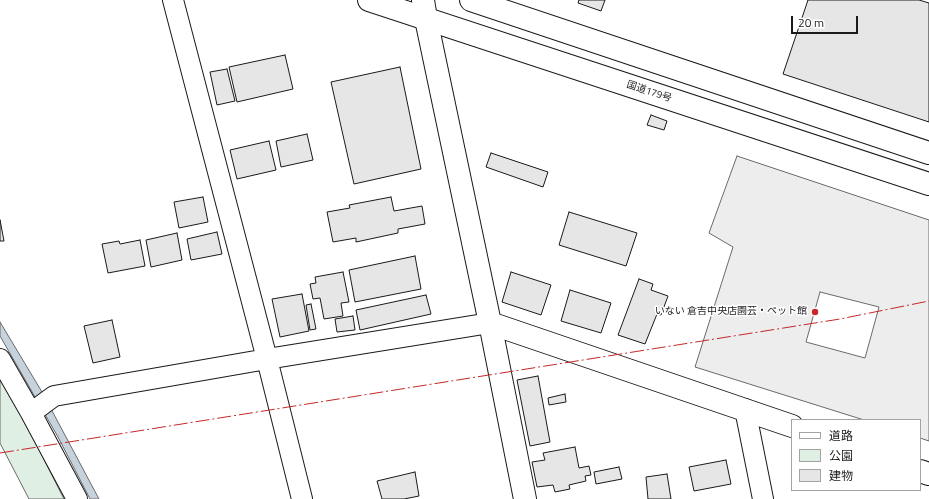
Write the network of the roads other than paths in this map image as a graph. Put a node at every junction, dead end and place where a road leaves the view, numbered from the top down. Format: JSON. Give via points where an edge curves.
{"nodes":[{"id":1,"x":173,"y":0,"type":"edge"},
{"id":2,"x":369,"y":0,"type":"edge"},
{"id":3,"x":471,"y":0,"type":"edge"},
{"id":4,"x":425,"y":9,"type":"edge"},
{"id":5,"x":929,"y":154,"type":"edge"},
{"id":6,"x":929,"y":184,"type":"edge"},
{"id":7,"x":490,"y":323,"type":"junction"},
{"id":8,"x":0,"y":359,"type":"edge"},
{"id":9,"x":267,"y":359,"type":"junction"},
{"id":10,"x":745,"y":409,"type":"junction"},
{"id":11,"x":32,"y":413,"type":"junction"},
{"id":12,"x":791,"y":426,"type":"edge"},
{"id":13,"x":77,"y":499,"type":"edge"},
{"id":14,"x":302,"y":499,"type":"edge"},
{"id":15,"x":525,"y":499,"type":"edge"},
{"id":16,"x":763,"y":499,"type":"edge"}],
"edges":[{"from":1,"to":9,"type":"street"},
{"from":2,"to":4,"type":"main road","name":"国道179号"},
{"from":3,"to":5,"type":"main road"},
{"from":4,"to":6,"type":"main road","name":"国道179号"},
{"from":4,"to":7,"type":"main road"},
{"from":7,"to":9,"type":"street"},
{"from":7,"to":10,"type":"main road"},
{"from":7,"to":15,"type":"main road"},
{"from":8,"to":11,"type":"street"},
{"from":9,"to":11,"type":"street","via":[[54,396]]},
{"from":9,"to":14,"type":"street"},
{"from":10,"to":12,"type":"main road"},
{"from":10,"to":16,"type":"street"},
{"from":11,"to":13,"type":"street"}]}
